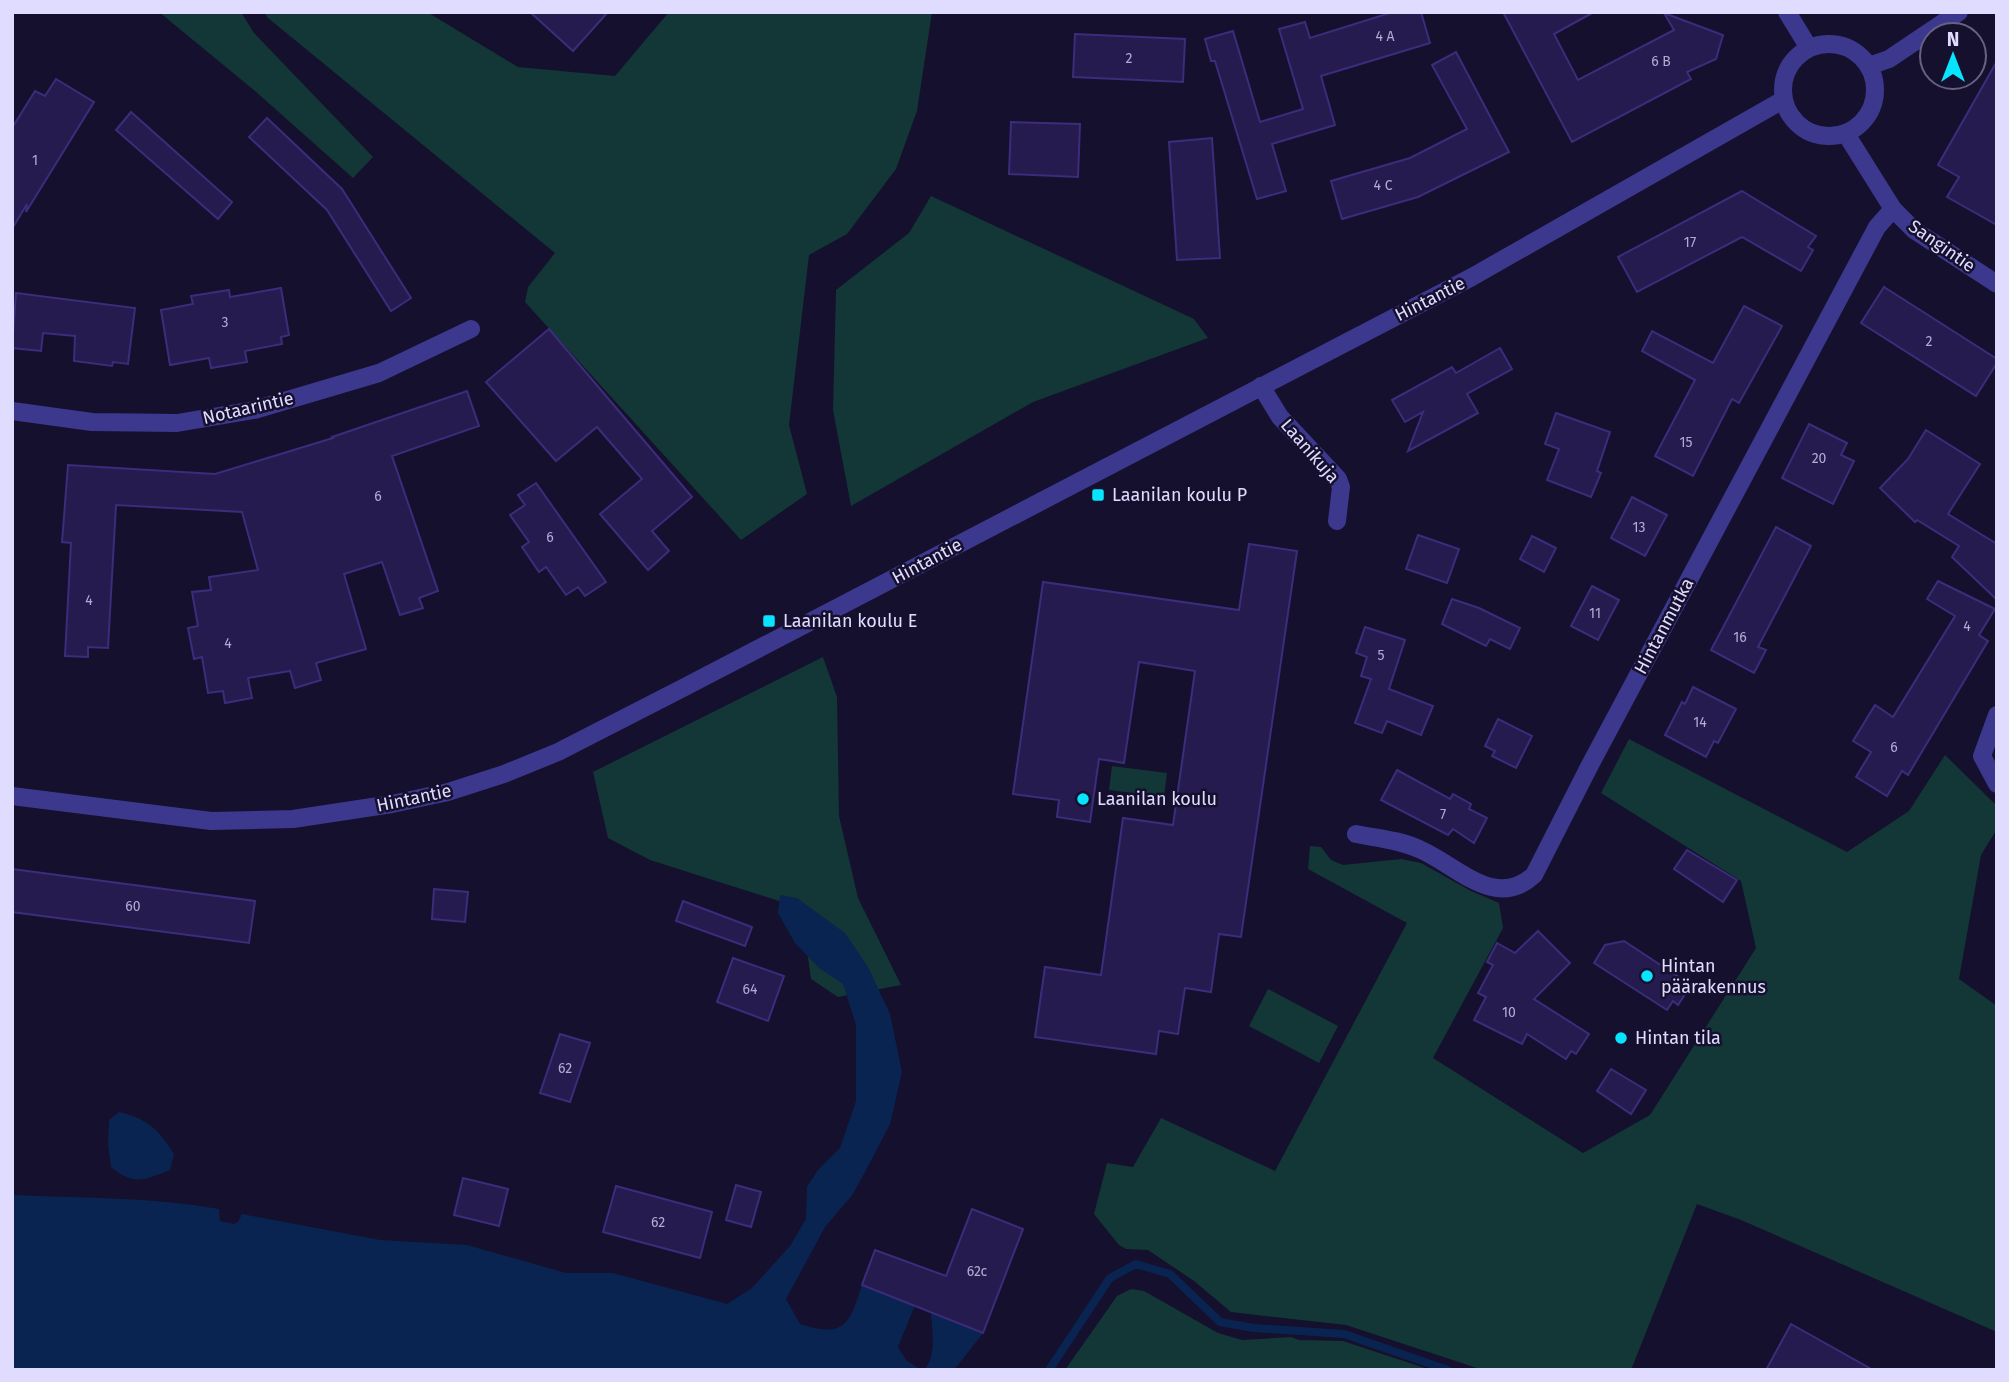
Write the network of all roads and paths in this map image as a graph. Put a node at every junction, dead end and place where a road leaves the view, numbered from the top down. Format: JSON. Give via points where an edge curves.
{"nodes":[{"id":1,"x":1787,"y":12,"type":"edge"},
{"id":2,"x":1959,"y":12,"type":"edge"},
{"id":3,"x":1809,"y":47,"type":"junction"},
{"id":4,"x":1869,"y":66,"type":"junction"},
{"id":5,"x":1783,"y":100,"type":"junction"},
{"id":6,"x":1846,"y":134,"type":"junction"},
{"id":7,"x":1893,"y":209,"type":"junction"},
{"id":8,"x":1997,"y":284,"type":"edge"},
{"id":9,"x":471,"y":329,"type":"dead end"},
{"id":10,"x":1261,"y":386,"type":"junction"},
{"id":11,"x":12,"y":411,"type":"edge"},
{"id":12,"x":1337,"y":521,"type":"dead end"},
{"id":13,"x":1997,"y":715,"type":"edge"},
{"id":14,"x":1997,"y":784,"type":"edge"},
{"id":15,"x":12,"y":796,"type":"edge"},
{"id":16,"x":1356,"y":834,"type":"dead end"}],
"edges":[{"from":1,"to":3,"type":"street"},
{"from":2,"to":4,"type":"street","via":[[1889,59]]},
{"from":3,"to":4,"type":"street","via":[[1844,46]]},
{"from":3,"to":5,"type":"street","via":[[1787,69]]},
{"from":4,"to":6,"type":"street","via":[[1876,88],[1874,104],[1860,126]]},
{"from":5,"to":6,"type":"street","via":[[1789,115],[1808,132],[1824,137]]},
{"from":5,"to":10,"type":"street","name":"Hintantie","via":[[1472,277]]},
{"from":6,"to":7,"type":"street","name":"Sangintie"},
{"from":7,"to":8,"type":"street","name":"Sangintie","via":[[1914,230]]},
{"from":7,"to":16,"type":"street","name":"Hintanmutka","via":[[1877,227],[1534,875],[1519,886],[1498,889],[1417,848]]},
{"from":9,"to":11,"type":"street","name":"Notaarintie","via":[[379,373],[254,410],[177,423],[92,422]]},
{"from":10,"to":12,"type":"street","name":"Laanikuja","via":[[1280,417],[1338,479]]},
{"from":10,"to":15,"type":"street","name":"Hintantie","via":[[607,727],[504,775],[392,804],[293,819],[211,821]]},
{"from":13,"to":14,"type":"street","via":[[1982,756]]}]}
